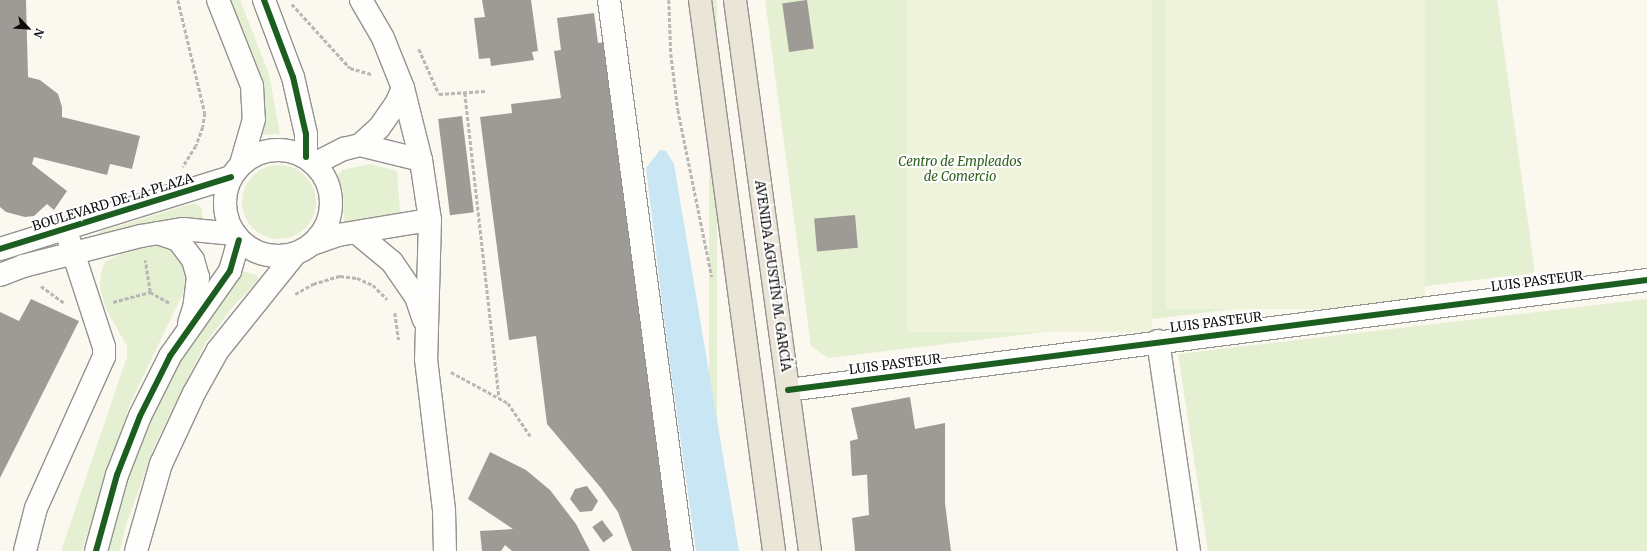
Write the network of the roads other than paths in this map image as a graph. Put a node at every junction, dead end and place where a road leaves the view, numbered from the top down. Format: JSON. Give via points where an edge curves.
{"nodes":[{"id":1,"x":218,"y":0,"type":"edge"},
{"id":2,"x":264,"y":0,"type":"edge"},
{"id":3,"x":361,"y":0,"type":"edge"},
{"id":4,"x":608,"y":0,"type":"edge"},
{"id":5,"x":700,"y":0,"type":"edge"},
{"id":6,"x":735,"y":0,"type":"edge"},
{"id":7,"x":403,"y":88,"type":"junction"},
{"id":8,"x":360,"y":145,"type":"junction"},
{"id":9,"x":310,"y":160,"type":"junction"},
{"id":10,"x":421,"y":160,"type":"junction"},
{"id":11,"x":236,"y":170,"type":"junction"},
{"id":12,"x":430,"y":220,"type":"junction"},
{"id":13,"x":65,"y":228,"type":"junction"},
{"id":14,"x":158,"y":233,"type":"junction"},
{"id":15,"x":357,"y":233,"type":"junction"},
{"id":16,"x":237,"y":237,"type":"junction"},
{"id":17,"x":304,"y":248,"type":"junction"},
{"id":18,"x":0,"y":249,"type":"edge"},
{"id":19,"x":73,"y":253,"type":"junction"},
{"id":20,"x":0,"y":275,"type":"edge"},
{"id":21,"x":1647,"y":280,"type":"edge"},
{"id":22,"x":186,"y":330,"type":"junction"},
{"id":23,"x":427,"y":331,"type":"junction"},
{"id":24,"x":1158,"y":341,"type":"junction"},
{"id":25,"x":788,"y":390,"type":"junction"},
{"id":26,"x":25,"y":551,"type":"edge"},
{"id":27,"x":96,"y":551,"type":"edge"},
{"id":28,"x":136,"y":551,"type":"edge"},
{"id":29,"x":445,"y":551,"type":"edge"},
{"id":30,"x":682,"y":551,"type":"edge"},
{"id":31,"x":774,"y":551,"type":"edge"},
{"id":32,"x":810,"y":551,"type":"edge"},
{"id":33,"x":1189,"y":551,"type":"edge"}],
"edges":[{"from":1,"to":11,"type":"street","via":[[252,86],[254,119]]},
{"from":2,"to":9,"type":"street","via":[[293,77]]},
{"from":3,"to":7,"type":"street","via":[[383,38]]},
{"from":4,"to":30,"type":"street"},
{"from":5,"to":31,"type":"main road"},
{"from":6,"to":25,"type":"main road","name":"AVENIDA AGUSTÍN M. GARCÍA"},
{"from":7,"to":8,"type":"street","via":[[396,104],[379,128]]},
{"from":7,"to":10,"type":"street"},
{"from":8,"to":9,"type":"street"},
{"from":8,"to":10,"type":"street"},
{"from":9,"to":11,"type":"street","via":[[290,151],[273,150],[256,154]]},
{"from":9,"to":17,"type":"street","via":[[325,178],[330,213],[323,230]]},
{"from":10,"to":12,"type":"street"},
{"from":11,"to":13,"type":"street","name":"BOULEVARD DE LA PLAZA"},
{"from":11,"to":16,"type":"street","via":[[224,206],[227,220]]},
{"from":12,"to":15,"type":"street"},
{"from":12,"to":23,"type":"street"},
{"from":13,"to":18,"type":"street","name":"BOULEVARD DE LA PLAZA"},
{"from":13,"to":19,"type":"street"},
{"from":14,"to":16,"type":"street","via":[[183,229]]},
{"from":14,"to":19,"type":"street"},
{"from":14,"to":22,"type":"street","via":[[178,240],[193,260],[198,277],[194,308]]},
{"from":15,"to":17,"type":"street","via":[[338,235]]},
{"from":15,"to":23,"type":"street","via":[[392,262],[416,297]]},
{"from":16,"to":17,"type":"street","via":[[252,249],[266,255],[281,256]]},
{"from":16,"to":22,"type":"street","via":[[230,271]]},
{"from":17,"to":28,"type":"street","via":[[221,345],[194,393],[161,464]]},
{"from":19,"to":20,"type":"street"},
{"from":19,"to":26,"type":"street","via":[[104,347],[104,358],[36,508]]},
{"from":21,"to":24,"type":"street","name":"LUIS PASTEUR"},
{"from":22,"to":27,"type":"street","via":[[170,356],[117,475]]},
{"from":23,"to":29,"type":"street","via":[[426,358],[444,511]]},
{"from":24,"to":25,"type":"street","name":"LUIS PASTEUR"},
{"from":24,"to":33,"type":"street"},
{"from":25,"to":32,"type":"main road","name":"AVENIDA AGUSTÍN M. GARCÍA"}]}
